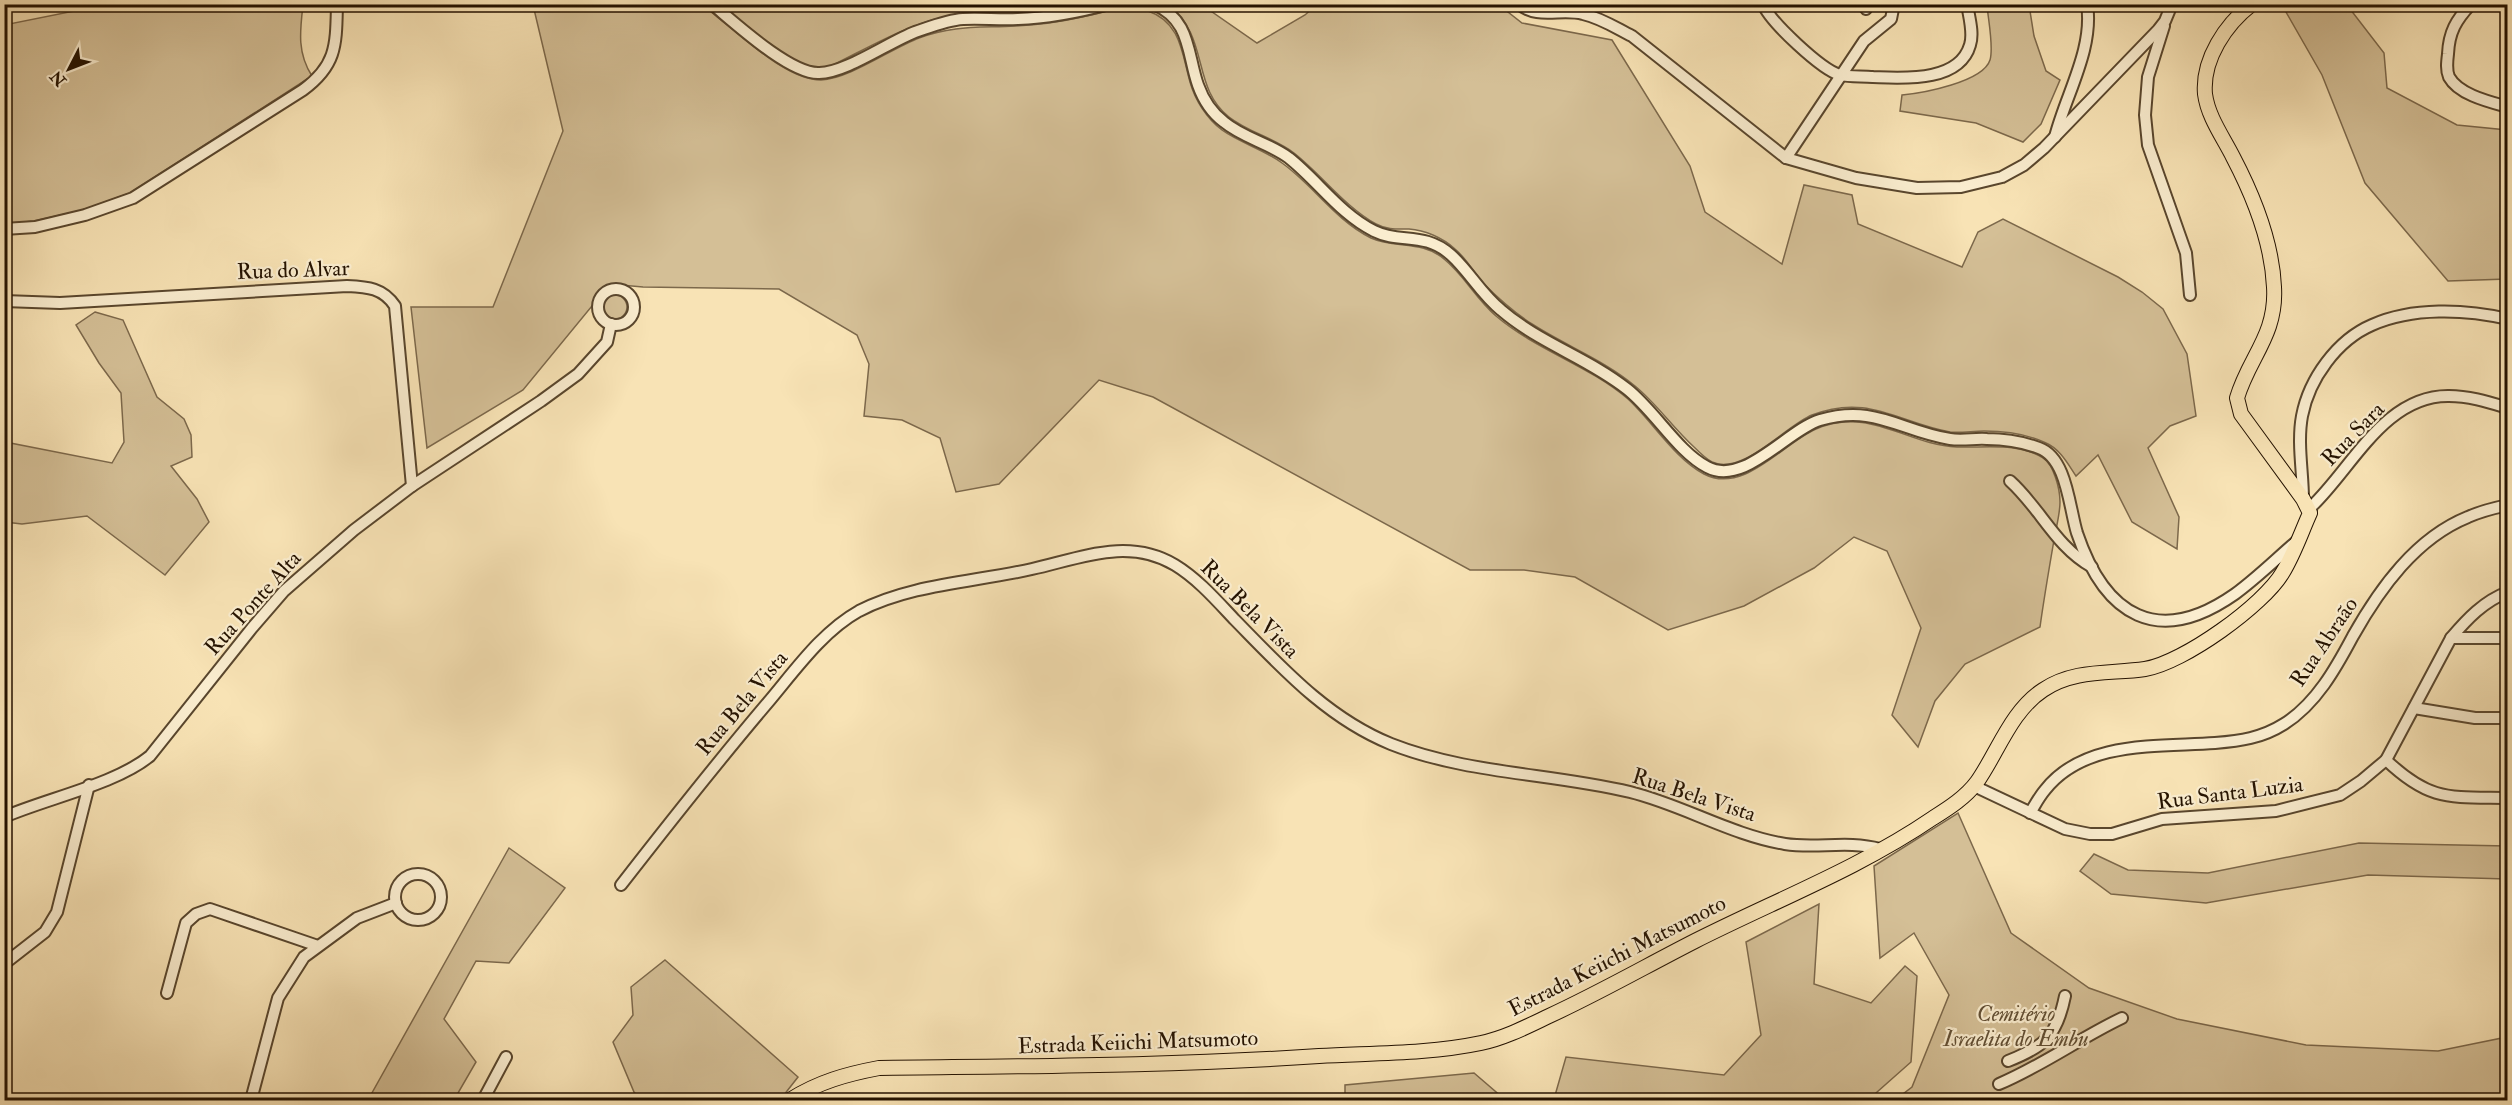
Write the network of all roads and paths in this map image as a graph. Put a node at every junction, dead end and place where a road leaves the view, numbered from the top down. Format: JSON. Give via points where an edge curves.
{"nodes":[{"id":1,"x":337,"y":4,"type":"edge"},
{"id":2,"x":712,"y":4,"type":"edge"},
{"id":3,"x":1109,"y":4,"type":"edge"},
{"id":4,"x":1154,"y":4,"type":"edge"},
{"id":5,"x":1519,"y":4,"type":"edge"},
{"id":6,"x":1763,"y":4,"type":"edge"},
{"id":7,"x":1894,"y":4,"type":"edge"},
{"id":8,"x":1967,"y":4,"type":"edge"},
{"id":9,"x":2087,"y":4,"type":"edge"},
{"id":10,"x":2172,"y":4,"type":"edge"},
{"id":11,"x":2252,"y":4,"type":"edge"},
{"id":12,"x":2471,"y":4,"type":"edge"},
{"id":13,"x":2165,"y":21,"type":"junction"},
{"id":14,"x":1840,"y":75,"type":"junction"},
{"id":15,"x":2508,"y":107,"type":"edge"},
{"id":16,"x":2054,"y":138,"type":"junction"},
{"id":17,"x":1786,"y":158,"type":"junction"},
{"id":18,"x":4,"y":229,"type":"edge"},
{"id":19,"x":2190,"y":295,"type":"dead end"},
{"id":20,"x":4,"y":301,"type":"edge"},
{"id":21,"x":2508,"y":319,"type":"edge"},
{"id":22,"x":611,"y":324,"type":"dead end"},
{"id":23,"x":2508,"y":408,"type":"edge"},
{"id":24,"x":2010,"y":481,"type":"dead end"},
{"id":25,"x":412,"y":486,"type":"junction"},
{"id":26,"x":2303,"y":499,"type":"junction"},
{"id":27,"x":2508,"y":505,"type":"edge"},
{"id":28,"x":2310,"y":513,"type":"junction"},
{"id":29,"x":2300,"y":538,"type":"junction"},
{"id":30,"x":2093,"y":567,"type":"junction"},
{"id":31,"x":2508,"y":592,"type":"edge"},
{"id":32,"x":2451,"y":638,"type":"junction"},
{"id":33,"x":2508,"y":638,"type":"edge"},
{"id":34,"x":2414,"y":708,"type":"junction"},
{"id":35,"x":2508,"y":718,"type":"edge"},
{"id":36,"x":2386,"y":760,"type":"junction"},
{"id":37,"x":89,"y":785,"type":"junction"},
{"id":38,"x":1974,"y":786,"type":"junction"},
{"id":39,"x":2508,"y":798,"type":"edge"},
{"id":40,"x":2030,"y":813,"type":"junction"},
{"id":41,"x":4,"y":817,"type":"edge"},
{"id":42,"x":1880,"y":849,"type":"junction"},
{"id":43,"x":621,"y":885,"type":"dead end"},
{"id":44,"x":396,"y":903,"type":"junction"},
{"id":45,"x":318,"y":946,"type":"junction"},
{"id":46,"x":4,"y":964,"type":"edge"},
{"id":47,"x":167,"y":993,"type":"dead end"},
{"id":48,"x":2065,"y":996,"type":"dead end"},
{"id":49,"x":2122,"y":1018,"type":"dead end"},
{"id":50,"x":506,"y":1057,"type":"dead end"},
{"id":51,"x":2008,"y":1061,"type":"dead end"},
{"id":52,"x":1999,"y":1084,"type":"dead end"},
{"id":53,"x":251,"y":1101,"type":"edge"},
{"id":54,"x":483,"y":1101,"type":"edge"},
{"id":55,"x":790,"y":1101,"type":"edge"}],
"edges":[{"from":1,"to":18,"type":"street","via":[[333,54],[327,69],[303,90],[133,198],[85,215],[35,227]]},
{"from":2,"to":3,"type":"street","via":[[773,52],[798,68],[817,74],[833,71],[938,24],[962,19],[1054,16]]},
{"from":4,"to":30,"type":"street","via":[[1180,26],[1198,85],[1224,123],[1288,158],[1338,205],[1375,231],[1433,243],[1450,254],[1501,310],[1631,392],[1667,432],[1708,468],[1722,471],[1758,461],[1814,422],[1839,415],[1880,417],[1949,439],[1987,439],[2035,446],[2056,460],[2078,536]]},
{"from":5,"to":17,"type":"street","via":[[1528,12],[1581,13],[1632,36]]},
{"from":6,"to":14,"type":"street","via":[[1819,64]]},
{"from":7,"to":14,"type":"street","via":[[1891,20],[1864,41]]},
{"from":8,"to":14,"type":"street","via":[[1970,46],[1962,60],[1951,68],[1914,79]]},
{"from":9,"to":16,"type":"street","via":[[2090,21]]},
{"from":10,"to":13,"type":"street"},
{"from":11,"to":26,"type":"main road","via":[[2217,42],[2205,93],[2211,116],[2261,220],[2275,288],[2265,342],[2240,390],[2238,406]]},
{"from":12,"to":15,"type":"street","via":[[2458,18],[2448,40],[2446,66],[2450,78],[2470,94]]},
{"from":13,"to":16,"type":"street"},
{"from":13,"to":19,"type":"street","via":[[2148,77],[2145,115],[2148,145],[2186,253]]},
{"from":14,"to":17,"type":"street"},
{"from":16,"to":17,"type":"street","via":[[2024,165],[2002,177],[1961,187],[1886,184]]},
{"from":20,"to":25,"type":"street","name":"Rua do Alvar","via":[[60,303],[347,286],[381,291],[395,306]]},
{"from":21,"to":26,"type":"street","via":[[2420,312],[2372,324],[2349,340],[2319,372],[2304,410]]},
{"from":22,"to":25,"type":"street","name":"Rua Ponte Alta","via":[[607,342],[578,374]]},
{"from":23,"to":28,"type":"street","name":"Rua Sara","via":[[2449,396],[2412,404],[2379,430]]},
{"from":24,"to":30,"type":"street","via":[[2074,557]]},
{"from":25,"to":37,"type":"street","name":"Rua Ponte Alta","via":[[284,591],[150,756],[120,775]]},
{"from":26,"to":28,"type":"main road"},
{"from":27,"to":40,"type":"street","name":"Rua Abraão","via":[[2467,517],[2411,556],[2381,591],[2322,686],[2287,722],[2251,739],[2133,746],[2106,752],[2061,776],[2046,789]]},
{"from":28,"to":29,"type":"main road","name":"Estrada Keiichi Matsumoto"},
{"from":29,"to":30,"type":"street","via":[[2234,595],[2176,621],[2143,619],[2128,610],[2103,586]]},
{"from":29,"to":38,"type":"main road","name":"Estrada Keiichi Matsumoto","via":[[2282,574],[2260,600],[2172,661],[2150,668],[2084,674],[2045,688],[2018,713]]},
{"from":31,"to":32,"type":"street","name":"Rua Santa Luzia","via":[[2481,607]]},
{"from":32,"to":33,"type":"street"},
{"from":32,"to":34,"type":"street","name":"Rua Santa Luzia"},
{"from":34,"to":35,"type":"street","via":[[2475,718]]},
{"from":34,"to":36,"type":"street","name":"Rua Santa Luzia"},
{"from":36,"to":39,"type":"street","via":[[2408,781],[2426,791],[2449,796]]},
{"from":36,"to":40,"type":"street","name":"Rua Santa Luzia","via":[[2340,795],[2276,811],[2162,819],[2112,834],[2065,829]]},
{"from":37,"to":41,"type":"street","name":"Rua Ponte Alta"},
{"from":37,"to":46,"type":"street","via":[[57,912],[45,932]]},
{"from":38,"to":40,"type":"street","name":"Rua Santa Luzia"},
{"from":38,"to":42,"type":"main road","name":"Estrada Keiichi Matsumoto","via":[[1931,820]]},
{"from":42,"to":43,"type":"street","name":"Rua Bela Vista","via":[[1845,843],[1789,845],[1628,792],[1467,766],[1389,743],[1354,727],[1300,686],[1179,567],[1153,553],[1132,550],[1101,552],[911,593],[860,611],[841,623],[800,664]]},
{"from":42,"to":55,"type":"main road","name":"Estrada Keiichi Matsumoto","via":[[1579,1002],[1485,1042],[1296,1058],[879,1068],[845,1074]]},
{"from":44,"to":44,"type":"street","via":[[406,916],[423,919],[437,909],[440,893],[431,878],[415,874],[396,888]]},
{"from":44,"to":45,"type":"street","via":[[357,918]]},
{"from":45,"to":47,"type":"street","via":[[210,909],[186,923]]},
{"from":45,"to":53,"type":"street","via":[[304,957],[278,998]]},
{"from":48,"to":51,"type":"street","via":[[2061,1017],[2046,1042]]},
{"from":49,"to":52,"type":"street"},
{"from":50,"to":54,"type":"street"}]}
